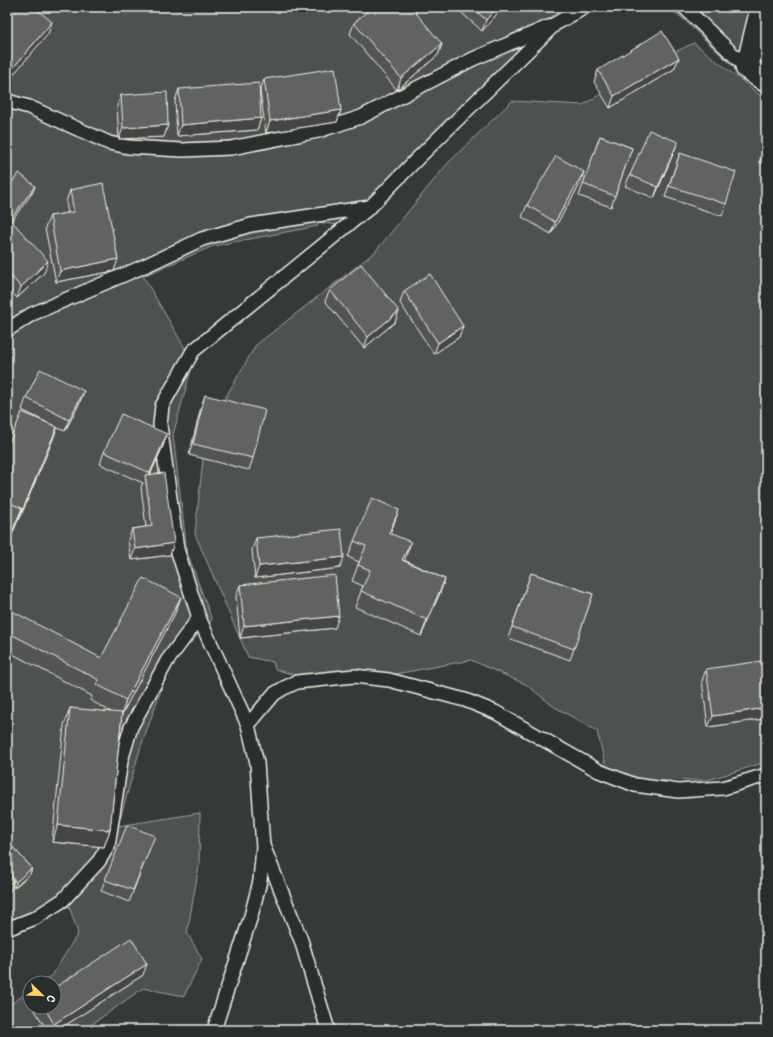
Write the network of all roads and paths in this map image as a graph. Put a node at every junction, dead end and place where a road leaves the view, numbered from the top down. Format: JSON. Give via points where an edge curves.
{"nodes":[{"id":1,"x":585,"y":7,"type":"edge"},
{"id":2,"x":684,"y":7,"type":"edge"},
{"id":3,"x":762,"y":7,"type":"edge"},
{"id":4,"x":555,"y":24,"type":"junction"},
{"id":5,"x":747,"y":68,"type":"junction"},
{"id":6,"x":766,"y":81,"type":"edge"},
{"id":7,"x":7,"y":101,"type":"edge"},
{"id":8,"x":370,"y":207,"type":"junction"},
{"id":9,"x":7,"y":330,"type":"edge"},
{"id":10,"x":199,"y":618,"type":"junction"},
{"id":11,"x":248,"y":725,"type":"junction"},
{"id":12,"x":766,"y":774,"type":"edge"},
{"id":13,"x":264,"y":847,"type":"junction"},
{"id":14,"x":7,"y":929,"type":"edge"},
{"id":15,"x":214,"y":1030,"type":"edge"},
{"id":16,"x":328,"y":1030,"type":"edge"}],
"edges":[{"from":1,"to":4,"type":"lane"},
{"from":2,"to":5,"type":"lane"},
{"from":3,"to":5,"type":"street"},
{"from":4,"to":7,"type":"lane","via":[[473,59],[361,117],[318,131],[231,148],[182,150],[128,147],[109,143],[29,107]]},
{"from":4,"to":8,"type":"lane"},
{"from":5,"to":6,"type":"street"},
{"from":8,"to":9,"type":"lane","via":[[252,225],[202,239],[32,314]]},
{"from":8,"to":10,"type":"lane","via":[[193,351],[162,406],[160,425],[177,549]]},
{"from":10,"to":11,"type":"lane"},
{"from":10,"to":14,"type":"lane","via":[[167,661],[131,727],[121,761],[108,846],[99,861],[62,900],[35,918]]},
{"from":11,"to":12,"type":"lane","via":[[274,694],[284,688],[297,682],[354,676],[389,680],[473,703],[495,712],[599,771],[635,785],[678,791],[723,788]]},
{"from":11,"to":13,"type":"lane","via":[[258,763]]},
{"from":13,"to":15,"type":"lane","via":[[260,881],[251,916]]},
{"from":13,"to":16,"type":"lane","via":[[301,940]]}]}
